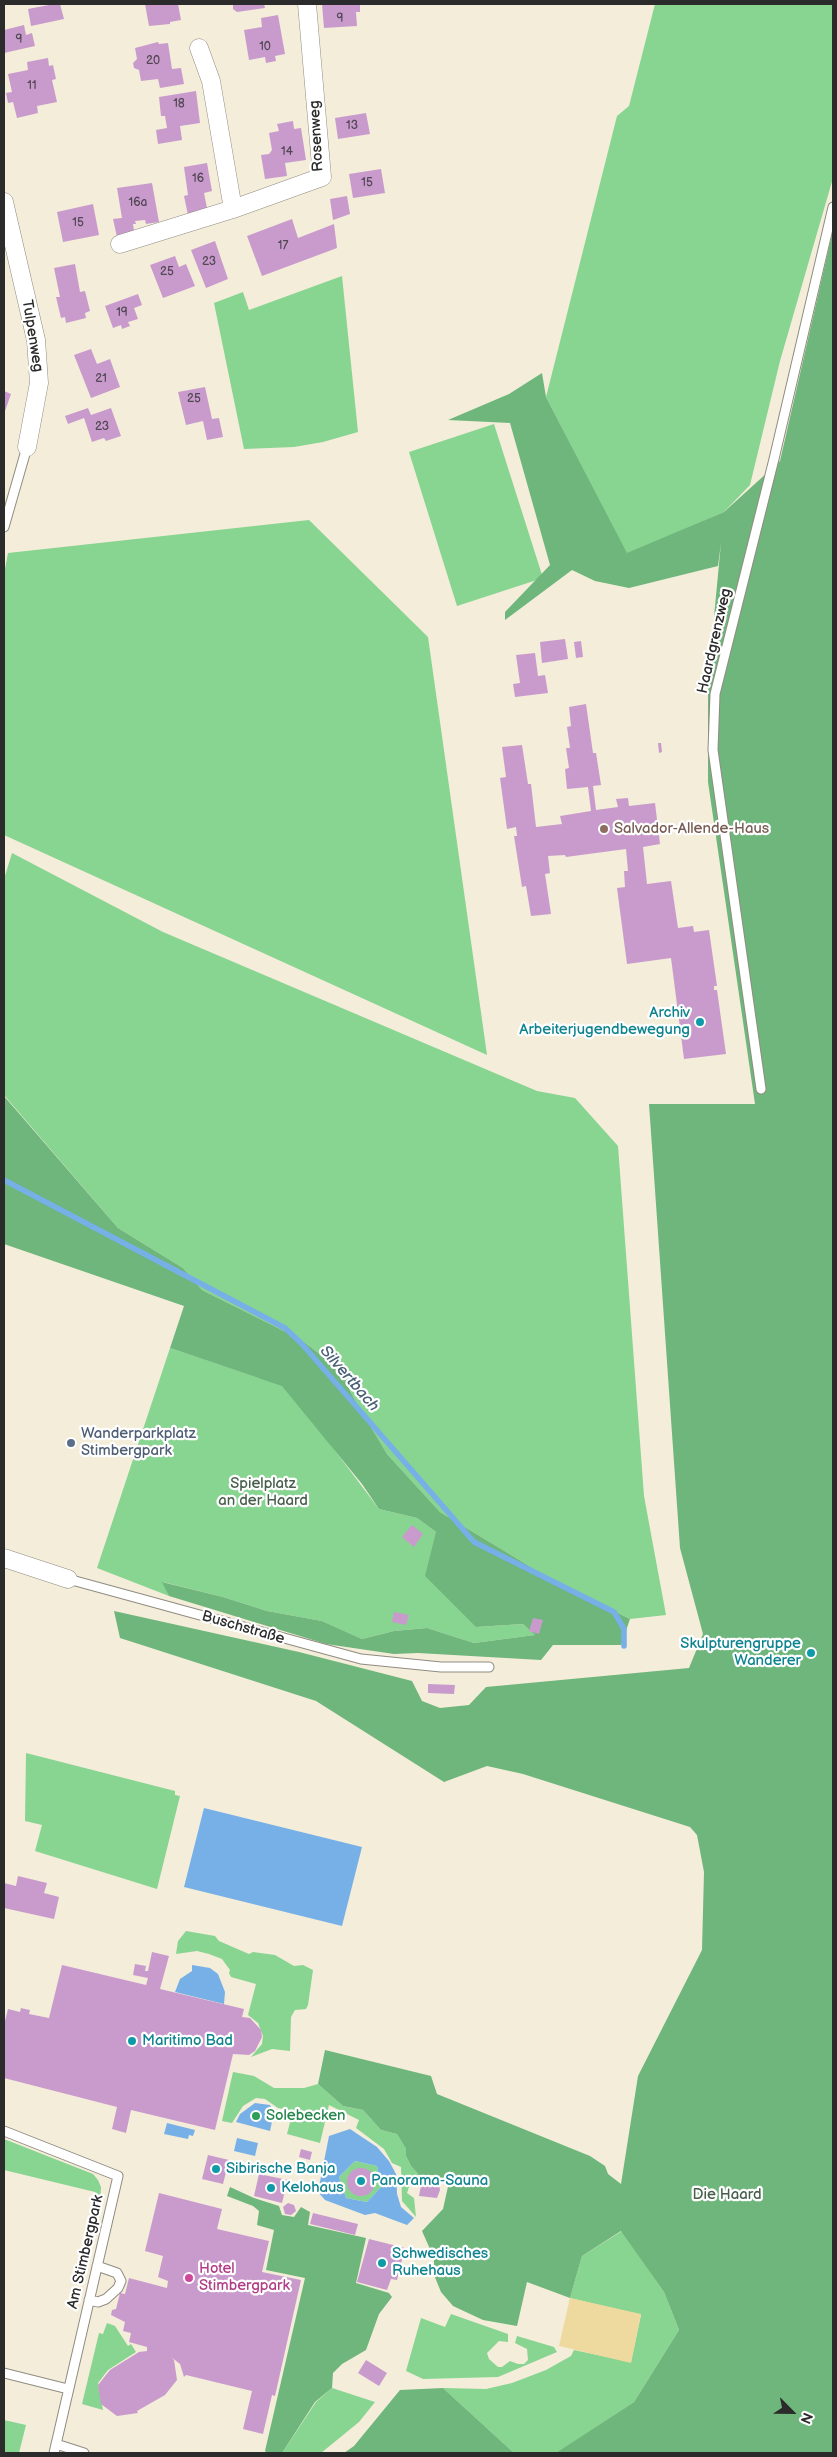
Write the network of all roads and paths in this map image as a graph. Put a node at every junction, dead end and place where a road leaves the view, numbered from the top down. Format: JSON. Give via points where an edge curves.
{"nodes":[{"id":1,"x":306,"y":4,"type":"edge"},
{"id":2,"x":199,"y":48,"type":"dead end"},
{"id":3,"x":4,"y":202,"type":"edge"},
{"id":4,"x":833,"y":207,"type":"edge"},
{"id":5,"x":233,"y":209,"type":"junction"},
{"id":6,"x":120,"y":244,"type":"dead end"},
{"id":7,"x":27,"y":446,"type":"joint"},
{"id":8,"x":4,"y":527,"type":"edge"},
{"id":9,"x":761,"y":1089,"type":"dead end"},
{"id":10,"x":4,"y":1558,"type":"edge"},
{"id":11,"x":68,"y":1579,"type":"joint"},
{"id":12,"x":488,"y":1667,"type":"dead end"},
{"id":13,"x":4,"y":2131,"type":"edge"},
{"id":14,"x":97,"y":2266,"type":"junction"},
{"id":15,"x":89,"y":2300,"type":"junction"},
{"id":16,"x":4,"y":2373,"type":"edge"},
{"id":17,"x":68,"y":2389,"type":"junction"},
{"id":18,"x":56,"y":2444,"type":"junction"},
{"id":19,"x":54,"y":2453,"type":"edge"},
{"id":20,"x":84,"y":2453,"type":"edge"}],
"edges":[{"from":1,"to":5,"type":"street","name":"Rosenweg","via":[[322,177]]},
{"from":2,"to":5,"type":"street","via":[[211,81]]},
{"from":3,"to":7,"type":"street","name":"Tulpenweg","via":[[36,340],[39,383]]},
{"from":4,"to":9,"type":"lane","name":"Haardgrenzweg","via":[[715,694],[713,750]]},
{"from":5,"to":6,"type":"street","name":"Rosenweg"},
{"from":7,"to":8,"type":"lane","name":"Tulpenweg"},
{"from":10,"to":11,"type":"street","name":"Buschstraße"},
{"from":11,"to":12,"type":"lane","name":"Buschstraße","via":[[361,1659],[441,1667]]},
{"from":13,"to":14,"type":"lane","name":"Am Stimbergpark","via":[[118,2176]]},
{"from":14,"to":15,"type":"lane","name":"Am Stimbergpark"},
{"from":14,"to":15,"type":"lane","via":[[116,2273],[121,2281],[106,2299],[98,2302]]},
{"from":15,"to":17,"type":"lane","name":"Am Stimbergpark"},
{"from":16,"to":17,"type":"lane"},
{"from":17,"to":18,"type":"lane","name":"Am Stimbergpark"},
{"from":18,"to":19,"type":"lane","name":"Am Stimbergpark"},
{"from":18,"to":20,"type":"lane"}]}
